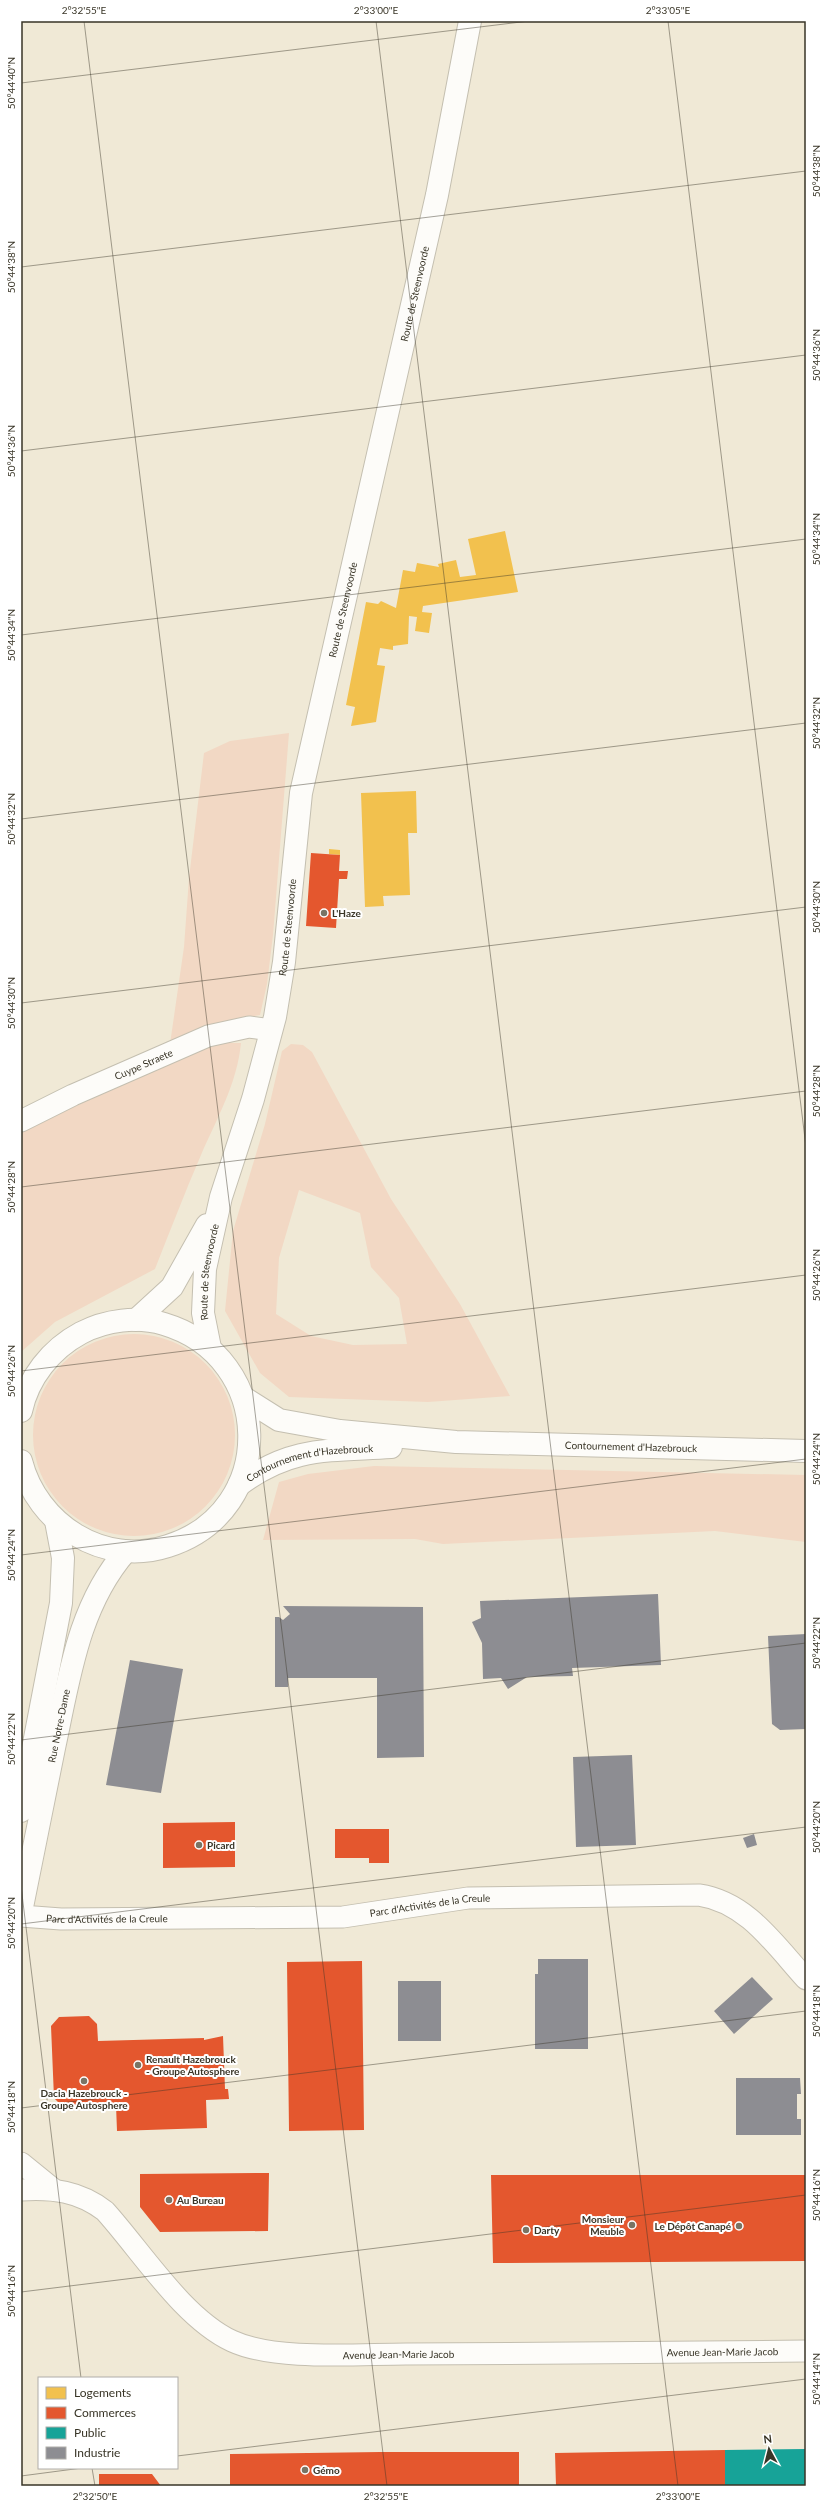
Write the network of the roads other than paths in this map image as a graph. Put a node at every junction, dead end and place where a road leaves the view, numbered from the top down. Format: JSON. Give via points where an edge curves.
{"nodes":[{"id":1,"x":470,"y":21,"type":"edge"},
{"id":2,"x":272,"y":1030,"type":"junction"},
{"id":3,"x":21,"y":1122,"type":"edge"},
{"id":4,"x":221,"y":1197,"type":"junction"},
{"id":5,"x":136,"y":1320,"type":"junction"},
{"id":6,"x":210,"y":1348,"type":"junction"},
{"id":7,"x":25,"y":1390,"type":"edge"},
{"id":8,"x":244,"y":1398,"type":"junction"},
{"id":9,"x":21,"y":1412,"type":"edge"},
{"id":10,"x":456,"y":1442,"type":"junction"},
{"id":11,"x":806,"y":1451,"type":"edge"},
{"id":12,"x":23,"y":1471,"type":"edge"},
{"id":13,"x":239,"y":1485,"type":"junction"},
{"id":14,"x":56,"y":1521,"type":"junction"},
{"id":15,"x":126,"y":1551,"type":"junction"},
{"id":16,"x":21,"y":1811,"type":"edge"},
{"id":17,"x":21,"y":1912,"type":"edge"},
{"id":18,"x":21,"y":1916,"type":"edge"},
{"id":19,"x":806,"y":1979,"type":"edge"},
{"id":20,"x":21,"y":2163,"type":"edge"},
{"id":21,"x":53,"y":2189,"type":"junction"},
{"id":22,"x":21,"y":2190,"type":"edge"},
{"id":23,"x":806,"y":2351,"type":"edge"}],
"edges":[{"from":1,"to":2,"type":"main road","name":"Route de Steenvoorde","via":[[437,195],[301,793],[284,962]]},
{"from":2,"to":3,"type":"street","name":"Cuype Straete","via":[[249,1027],[208,1036],[73,1095]]},
{"from":2,"to":4,"type":"main road","name":"Route de Steenvoorde"},
{"from":4,"to":5,"type":"main road","name":"Route de Steenvoorde","via":[[179,1278],[165,1295]]},
{"from":4,"to":6,"type":"main road","name":"Route de Steenvoorde","via":[[202,1291],[203,1313]]},
{"from":5,"to":6,"type":"main road","via":[[159,1323],[181,1330]]},
{"from":5,"to":7,"type":"main road","via":[[106,1324],[68,1341],[45,1361]]},
{"from":6,"to":8,"type":"main road","via":[[227,1366]]},
{"from":7,"to":9,"type":"main road"},
{"from":8,"to":10,"type":"main road","name":"Contournement d'Hazebrouck","via":[[268,1414],[291,1424],[340,1432]]},
{"from":8,"to":13,"type":"main road","via":[[250,1442],[247,1464]]},
{"from":10,"to":11,"type":"main road","name":"Contournement d'Hazebrouck"},
{"from":10,"to":13,"type":"main road","name":"Contournement d'Hazebrouck","via":[[303,1453],[271,1464]]},
{"from":12,"to":14,"type":"main road","via":[[42,1506]]},
{"from":13,"to":15,"type":"main road","via":[[217,1516],[192,1535],[164,1548]]},
{"from":14,"to":15,"type":"main road","via":[[84,1540]]},
{"from":14,"to":16,"type":"main road","name":"Rue Notre-Dame","via":[[63,1558],[61,1603]]},
{"from":15,"to":17,"type":"main road","name":"Rue Notre-Dame","via":[[102,1582],[82,1628],[63,1705]]},
{"from":18,"to":19,"type":"street","name":"Parc d'Activités de la Creule","via":[[61,1919],[343,1917],[468,1898],[699,1895],[722,1900],[742,1911]]},
{"from":20,"to":21,"type":"street","name":"Avenue Jean-Marie Jacob"},
{"from":21,"to":22,"type":"street","name":"Avenue Jean-Marie Jacob"},
{"from":21,"to":23,"type":"street","name":"Avenue Jean-Marie Jacob","via":[[82,2196],[105,2211],[196,2315],[231,2340],[255,2349],[284,2353],[367,2354]]}]}
